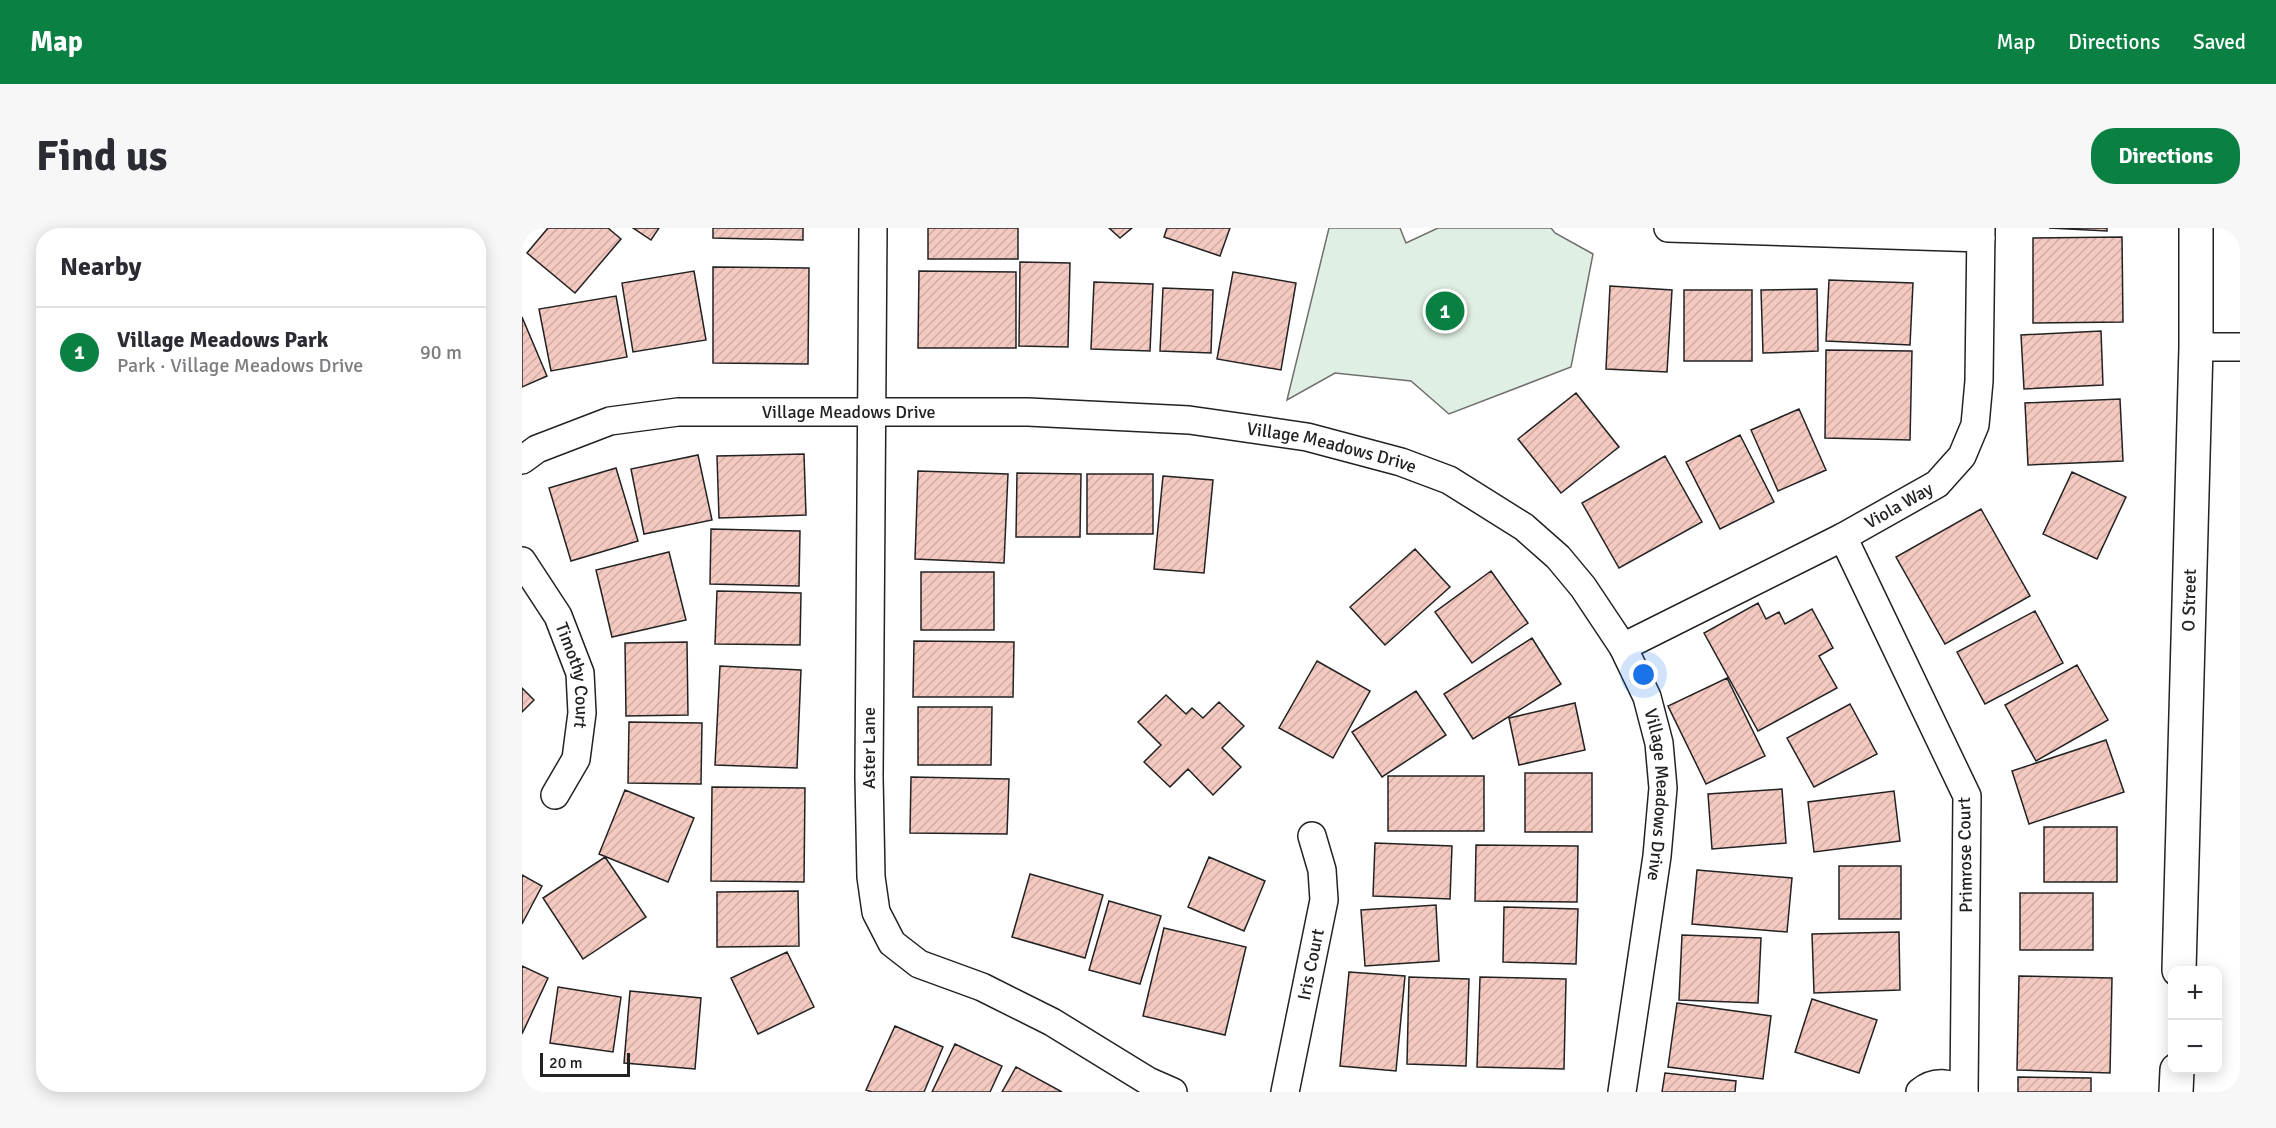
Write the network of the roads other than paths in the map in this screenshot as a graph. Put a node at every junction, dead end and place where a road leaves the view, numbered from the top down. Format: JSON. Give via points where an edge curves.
{"nodes":[{"id":1,"x":873,"y":228,"type":"edge"},
{"id":2,"x":1668,"y":228,"type":"edge"},
{"id":3,"x":2196,"y":228,"type":"edge"},
{"id":4,"x":1981,"y":233,"type":"edge"},
{"id":5,"x":2196,"y":346,"type":"junction"},
{"id":6,"x":2240,"y":347,"type":"edge"},
{"id":7,"x":870,"y":412,"type":"junction"},
{"id":8,"x":522,"y":460,"type":"edge"},
{"id":9,"x":1843,"y":537,"type":"junction"},
{"id":10,"x":522,"y":561,"type":"edge"},
{"id":11,"x":1623,"y":647,"type":"junction"},
{"id":12,"x":555,"y":795,"type":"dead end"},
{"id":13,"x":1312,"y":836,"type":"dead end"},
{"id":14,"x":2179,"y":966,"type":"edge"},
{"id":15,"x":2176,"y":1074,"type":"edge"},
{"id":16,"x":1173,"y":1092,"type":"edge"},
{"id":17,"x":1285,"y":1092,"type":"edge"},
{"id":18,"x":1622,"y":1092,"type":"edge"},
{"id":19,"x":1920,"y":1092,"type":"edge"},
{"id":20,"x":1964,"y":1092,"type":"edge"},
{"id":21,"x":2176,"y":1092,"type":"edge"}],
"edges":[{"from":1,"to":7,"type":"street","name":"Aster Lane"},
{"from":2,"to":4,"type":"street"},
{"from":3,"to":5,"type":"street","name":"O Street"},
{"from":4,"to":9,"type":"street","name":"Viola Way","via":[[1976,425],[1962,456],[1936,484]]},
{"from":5,"to":6,"type":"street"},
{"from":5,"to":14,"type":"street","name":"O Street"},
{"from":7,"to":8,"type":"street","name":"Village Meadows Drive","via":[[678,412],[610,420],[537,449]]},
{"from":7,"to":11,"type":"street","name":"Village Meadows Drive","via":[[1028,412],[1189,420],[1307,437],[1401,462],[1449,480],[1524,527],[1557,556],[1583,587]]},
{"from":7,"to":16,"type":"street","name":"Aster Lane","via":[[869,777],[871,877],[876,912],[892,943],[919,964],[982,987],[1052,1022]]},
{"from":9,"to":11,"type":"street","name":"Viola Way"},
{"from":9,"to":20,"type":"street","name":"Primrose Court","via":[[1967,796]]},
{"from":10,"to":12,"type":"street","name":"Timothy Court","via":[[558,616],[580,673],[582,713],[576,759]]},
{"from":11,"to":18,"type":"street","name":"Village Meadows Drive","via":[[1647,696],[1659,743],[1663,788],[1656,866]]},
{"from":13,"to":17,"type":"street","name":"Iris Court","via":[[1322,870],[1324,900]]},
{"from":15,"to":21,"type":"street"},
{"from":19,"to":20,"type":"street","name":"Primrose Court","via":[[1944,1083]]}]}
